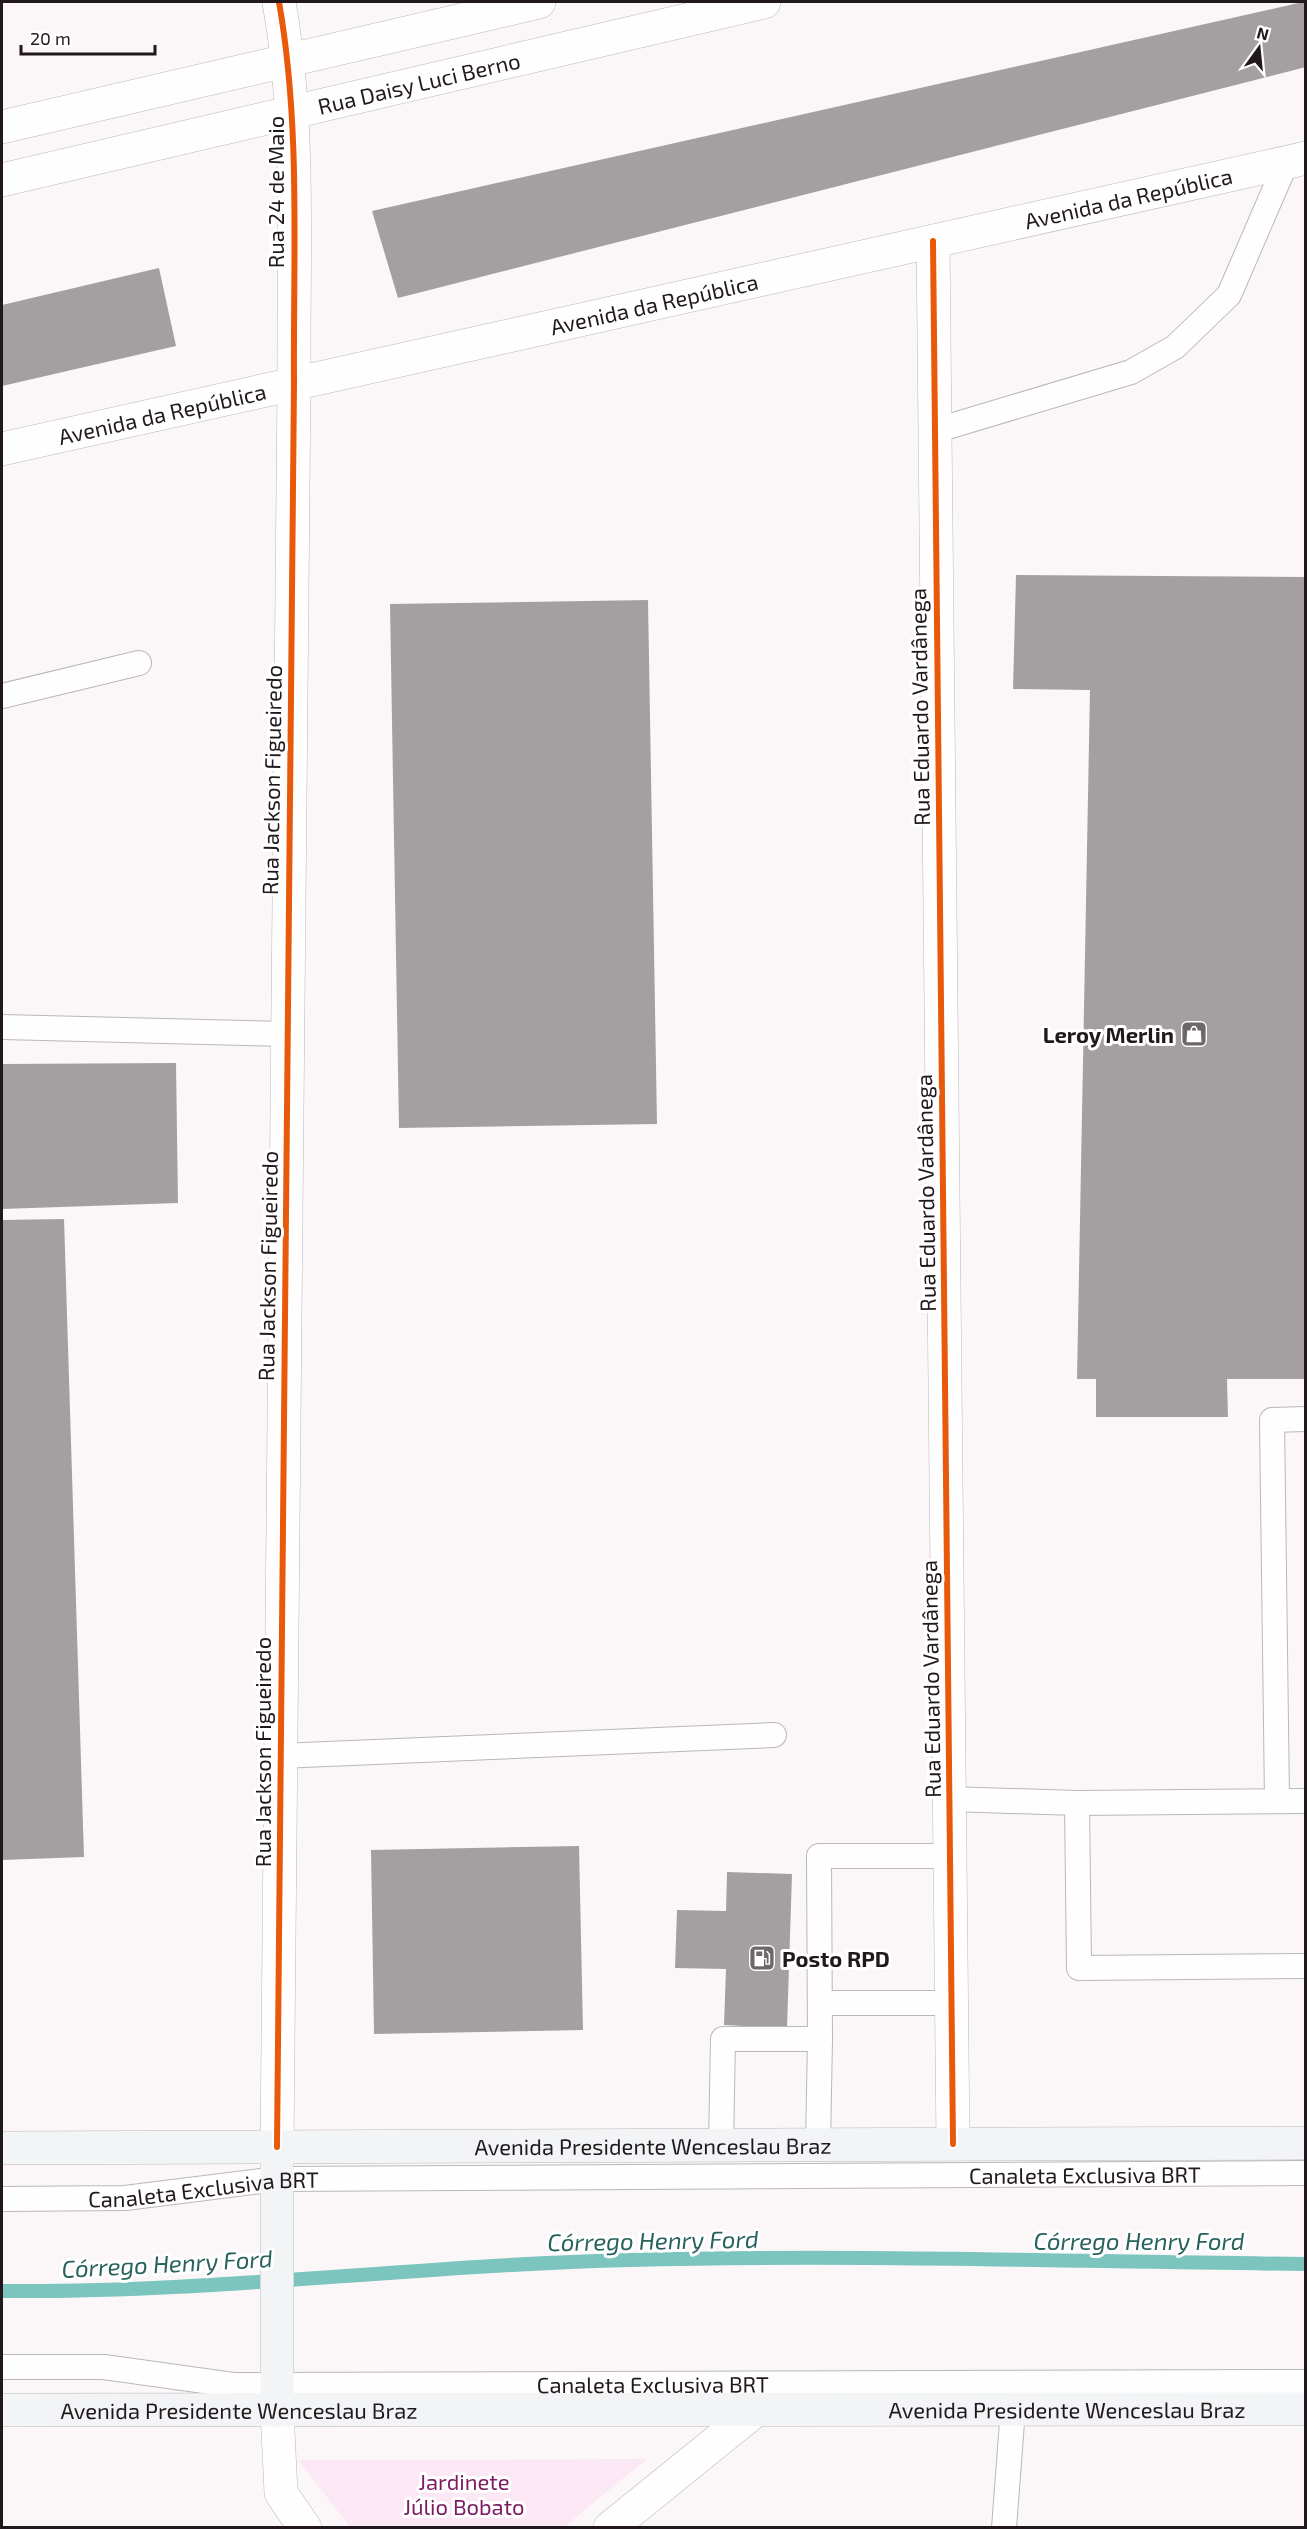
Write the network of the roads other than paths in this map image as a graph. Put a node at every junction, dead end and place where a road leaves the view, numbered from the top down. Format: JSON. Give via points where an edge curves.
{"nodes":[{"id":1,"x":279,"y":2,"type":"edge"},
{"id":2,"x":539,"y":2,"type":"edge"},
{"id":3,"x":764,"y":2,"type":"edge"},
{"id":4,"x":289,"y":60,"type":"junction"},
{"id":5,"x":292,"y":112,"type":"junction"},
{"id":6,"x":2,"y":127,"type":"edge"},
{"id":7,"x":1296,"y":160,"type":"edge"},
{"id":8,"x":2,"y":180,"type":"edge"},
{"id":9,"x":933,"y":241,"type":"junction"},
{"id":10,"x":294,"y":384,"type":"junction"},
{"id":11,"x":934,"y":431,"type":"junction"},
{"id":12,"x":2,"y":449,"type":"edge"},
{"id":13,"x":139,"y":663,"type":"dead end"},
{"id":14,"x":2,"y":696,"type":"edge"},
{"id":15,"x":2,"y":1027,"type":"edge"},
{"id":16,"x":287,"y":1034,"type":"junction"},
{"id":17,"x":1305,"y":1419,"type":"edge"},
{"id":18,"x":774,"y":1735,"type":"dead end"},
{"id":19,"x":280,"y":1756,"type":"junction"},
{"id":20,"x":950,"y":1799,"type":"junction"},
{"id":21,"x":1277,"y":1801,"type":"junction"},
{"id":22,"x":1305,"y":1801,"type":"edge"},
{"id":23,"x":1077,"y":1803,"type":"junction"},
{"id":24,"x":950,"y":1856,"type":"junction"},
{"id":25,"x":1305,"y":1966,"type":"edge"},
{"id":26,"x":820,"y":2003,"type":"junction"},
{"id":27,"x":952,"y":2003,"type":"junction"},
{"id":28,"x":820,"y":2039,"type":"junction"},
{"id":29,"x":1305,"y":2143,"type":"edge"},
{"id":30,"x":953,"y":2144,"type":"junction"},
{"id":31,"x":818,"y":2145,"type":"junction"},
{"id":32,"x":721,"y":2146,"type":"junction"},
{"id":33,"x":2,"y":2148,"type":"edge"},
{"id":34,"x":277,"y":2173,"type":"junction"},
{"id":35,"x":1305,"y":2173,"type":"edge"},
{"id":36,"x":2,"y":2199,"type":"edge"},
{"id":37,"x":2,"y":2367,"type":"edge"},
{"id":38,"x":1305,"y":2382,"type":"edge"},
{"id":39,"x":277,"y":2386,"type":"junction"},
{"id":40,"x":757,"y":2409,"type":"junction"},
{"id":41,"x":1013,"y":2409,"type":"junction"},
{"id":42,"x":1305,"y":2409,"type":"edge"},
{"id":43,"x":2,"y":2410,"type":"edge"},
{"id":44,"x":305,"y":2528,"type":"edge"},
{"id":45,"x":610,"y":2528,"type":"edge"},
{"id":46,"x":1004,"y":2528,"type":"edge"}],
"edges":[{"from":1,"to":4,"type":"street","name":"Rua 24 de Maio"},
{"from":2,"to":4,"type":"street"},
{"from":3,"to":5,"type":"street","name":"Rua Daisy Luci Berno"},
{"from":4,"to":5,"type":"street","name":"Rua 24 de Maio"},
{"from":4,"to":6,"type":"street"},
{"from":5,"to":8,"type":"street","name":"Rua Daisy Luci Berno"},
{"from":5,"to":10,"type":"street","name":"Rua 24 de Maio"},
{"from":7,"to":9,"type":"street","name":"Avenida da República"},
{"from":7,"to":11,"type":"lane","via":[[1229,295],[1176,347],[1131,372]]},
{"from":9,"to":10,"type":"street","name":"Avenida da República"},
{"from":9,"to":11,"type":"street","name":"Rua Eduardo Vardânega"},
{"from":10,"to":12,"type":"street","name":"Avenida da República"},
{"from":10,"to":16,"type":"street","name":"Rua Jackson Figueiredo"},
{"from":11,"to":20,"type":"street","name":"Rua Eduardo Vardânega"},
{"from":13,"to":14,"type":"lane"},
{"from":15,"to":16,"type":"lane"},
{"from":16,"to":19,"type":"street","name":"Rua Jackson Figueiredo"},
{"from":17,"to":21,"type":"lane","via":[[1272,1420]]},
{"from":18,"to":19,"type":"lane"},
{"from":19,"to":34,"type":"street","name":"Rua Jackson Figueiredo"},
{"from":20,"to":23,"type":"lane"},
{"from":20,"to":24,"type":"street","name":"Rua Eduardo Vardânega"},
{"from":21,"to":22,"type":"lane"},
{"from":21,"to":23,"type":"lane"},
{"from":23,"to":25,"type":"lane","via":[[1079,1968]]},
{"from":24,"to":26,"type":"lane","via":[[819,1856]]},
{"from":24,"to":27,"type":"street","name":"Rua Eduardo Vardânega"},
{"from":26,"to":27,"type":"lane"},
{"from":26,"to":28,"type":"lane"},
{"from":27,"to":30,"type":"street","name":"Rua Eduardo Vardânega"},
{"from":28,"to":31,"type":"lane"},
{"from":28,"to":32,"type":"lane","via":[[723,2039]]},
{"from":29,"to":30,"type":"main road","name":"Avenida Presidente Wenceslau Braz"},
{"from":30,"to":31,"type":"main road","name":"Avenida Presidente Wenceslau Braz"},
{"from":31,"to":32,"type":"main road","name":"Avenida Presidente Wenceslau Braz"},
{"from":32,"to":34,"type":"main road","name":"Avenida Presidente Wenceslau Braz"},
{"from":33,"to":34,"type":"main road","name":"Avenida Presidente Wenceslau Braz"},
{"from":34,"to":35,"type":"lane","name":"Canaleta Exclusiva BRT"},
{"from":34,"to":36,"type":"lane","name":"Canaleta Exclusiva BRT","via":[[125,2198]]},
{"from":34,"to":39,"type":"main road"},
{"from":37,"to":39,"type":"lane","name":"Canaleta Exclusiva BRT","via":[[104,2367],[233,2385]]},
{"from":38,"to":39,"type":"lane","name":"Canaleta Exclusiva BRT"},
{"from":39,"to":40,"type":"main road","name":"Avenida Presidente Wenceslau Braz"},
{"from":39,"to":43,"type":"main road","name":"Avenida Presidente Wenceslau Braz"},
{"from":39,"to":44,"type":"street","via":[[281,2493]]},
{"from":40,"to":41,"type":"main road","name":"Avenida Presidente Wenceslau Braz"},
{"from":40,"to":45,"type":"street"},
{"from":41,"to":42,"type":"main road","name":"Avenida Presidente Wenceslau Braz"},
{"from":41,"to":46,"type":"lane"}]}
